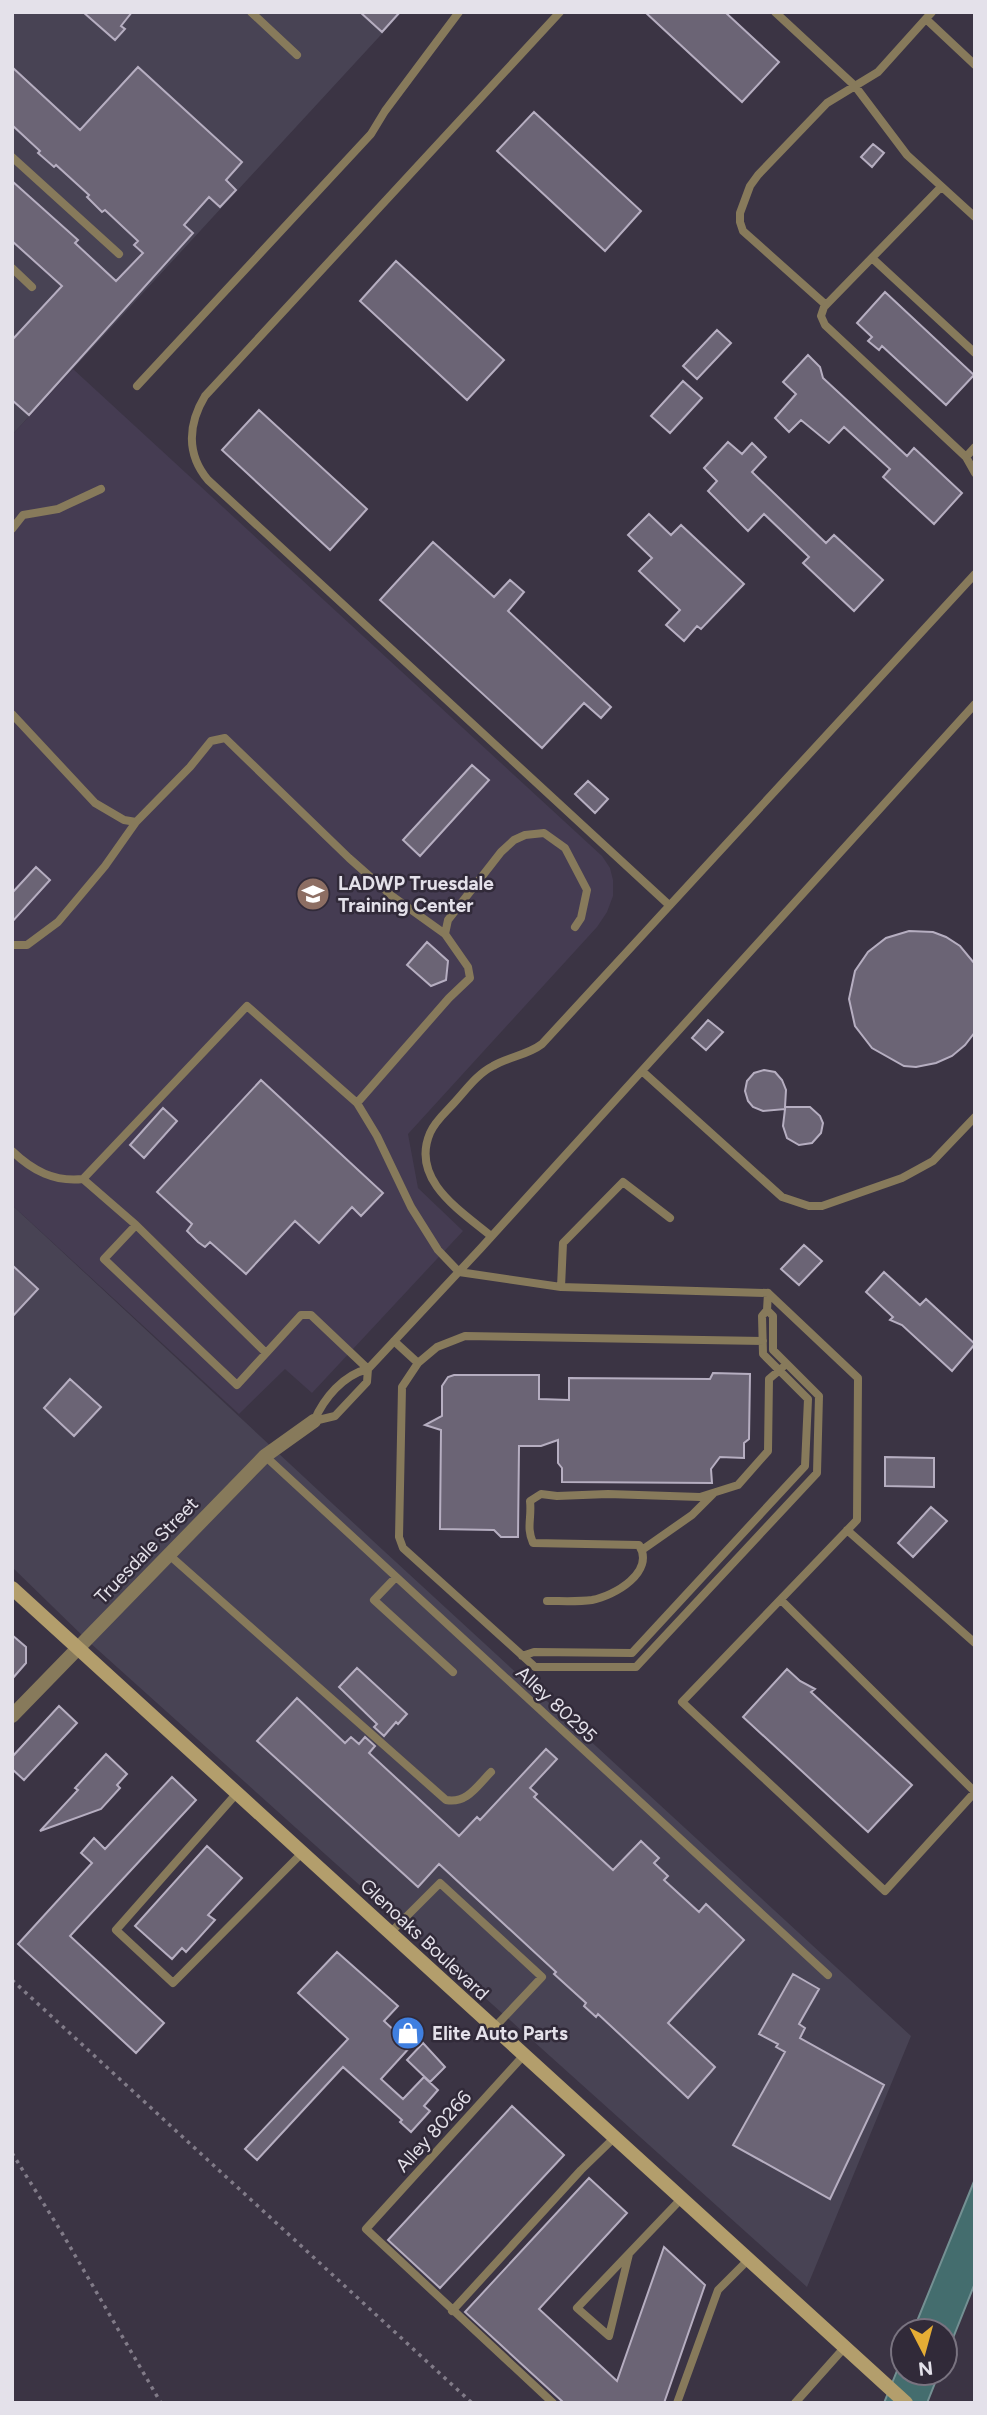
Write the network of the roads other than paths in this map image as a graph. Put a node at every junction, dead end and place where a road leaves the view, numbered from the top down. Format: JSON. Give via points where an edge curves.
{"nodes":[{"id":1,"x":251,"y":12,"type":"edge"},
{"id":2,"x":459,"y":12,"type":"edge"},
{"id":3,"x":560,"y":12,"type":"edge"},
{"id":4,"x":775,"y":12,"type":"edge"},
{"id":5,"x":929,"y":16,"type":"edge"},
{"id":6,"x":297,"y":55,"type":"dead end"},
{"id":7,"x":975,"y":65,"type":"edge"},
{"id":8,"x":855,"y":86,"type":"junction"},
{"id":9,"x":12,"y":157,"type":"edge"},
{"id":10,"x":941,"y":187,"type":"junction"},
{"id":11,"x":975,"y":217,"type":"edge"},
{"id":12,"x":119,"y":254,"type":"dead end"},
{"id":13,"x":872,"y":258,"type":"junction"},
{"id":14,"x":12,"y":268,"type":"edge"},
{"id":15,"x":33,"y":287,"type":"dead end"},
{"id":16,"x":826,"y":305,"type":"junction"},
{"id":17,"x":975,"y":353,"type":"edge"},
{"id":18,"x":137,"y":386,"type":"dead end"},
{"id":19,"x":975,"y":447,"type":"edge"},
{"id":20,"x":966,"y":457,"type":"junction"},
{"id":21,"x":975,"y":473,"type":"edge"},
{"id":22,"x":101,"y":489,"type":"dead end"},
{"id":23,"x":12,"y":529,"type":"edge"},
{"id":24,"x":975,"y":574,"type":"edge"},
{"id":25,"x":975,"y":704,"type":"edge"},
{"id":26,"x":12,"y":714,"type":"edge"},
{"id":27,"x":136,"y":822,"type":"junction"},
{"id":28,"x":669,"y":905,"type":"junction"},
{"id":29,"x":575,"y":927,"type":"dead end"},
{"id":30,"x":445,"y":934,"type":"junction"},
{"id":31,"x":12,"y":945,"type":"edge"},
{"id":32,"x":642,"y":1071,"type":"junction"},
{"id":33,"x":357,"y":1103,"type":"junction"},
{"id":34,"x":975,"y":1117,"type":"edge"},
{"id":35,"x":12,"y":1151,"type":"edge"},
{"id":36,"x":83,"y":1179,"type":"junction"},
{"id":37,"x":670,"y":1218,"type":"dead end"},
{"id":38,"x":136,"y":1225,"type":"junction"},
{"id":39,"x":492,"y":1236,"type":"junction"},
{"id":40,"x":459,"y":1272,"type":"junction"},
{"id":41,"x":561,"y":1287,"type":"junction"},
{"id":42,"x":768,"y":1293,"type":"junction"},
{"id":43,"x":767,"y":1310,"type":"junction"},
{"id":44,"x":394,"y":1341,"type":"junction"},
{"id":45,"x":763,"y":1341,"type":"junction"},
{"id":46,"x":266,"y":1353,"type":"junction"},
{"id":47,"x":418,"y":1363,"type":"junction"},
{"id":48,"x":787,"y":1364,"type":"junction"},
{"id":49,"x":368,"y":1369,"type":"junction"},
{"id":50,"x":780,"y":1371,"type":"junction"},
{"id":51,"x":314,"y":1421,"type":"junction"},
{"id":52,"x":264,"y":1456,"type":"junction"},
{"id":53,"x":716,"y":1492,"type":"junction"},
{"id":54,"x":847,"y":1530,"type":"junction"},
{"id":55,"x":642,"y":1550,"type":"junction"},
{"id":56,"x":168,"y":1555,"type":"junction"},
{"id":57,"x":396,"y":1577,"type":"junction"},
{"id":58,"x":12,"y":1588,"type":"edge"},
{"id":59,"x":782,"y":1600,"type":"junction"},
{"id":60,"x":547,"y":1601,"type":"dead end"},
{"id":61,"x":975,"y":1643,"type":"edge"},
{"id":62,"x":78,"y":1648,"type":"junction"},
{"id":63,"x":522,"y":1656,"type":"junction"},
{"id":64,"x":453,"y":1672,"type":"dead end"},
{"id":65,"x":12,"y":1716,"type":"edge"},
{"id":66,"x":491,"y":1772,"type":"dead end"},
{"id":67,"x":975,"y":1792,"type":"edge"},
{"id":68,"x":237,"y":1793,"type":"junction"},
{"id":69,"x":302,"y":1853,"type":"junction"},
{"id":70,"x":391,"y":1932,"type":"junction"},
{"id":71,"x":828,"y":1975,"type":"dead end"},
{"id":72,"x":494,"y":2028,"type":"junction"},
{"id":73,"x":524,"y":2055,"type":"junction"},
{"id":74,"x":614,"y":2138,"type":"junction"},
{"id":75,"x":681,"y":2199,"type":"junction"},
{"id":76,"x":629,"y":2254,"type":"junction"},
{"id":77,"x":748,"y":2260,"type":"junction"},
{"id":78,"x":452,"y":2311,"type":"junction"},
{"id":79,"x":844,"y":2348,"type":"junction"},
{"id":80,"x":553,"y":2403,"type":"edge"},
{"id":81,"x":677,"y":2403,"type":"edge"},
{"id":82,"x":794,"y":2403,"type":"edge"},
{"id":83,"x":906,"y":2403,"type":"edge"}],
"edges":[{"from":1,"to":6,"type":"lane"},
{"from":2,"to":18,"type":"lane","via":[[371,134]]},
{"from":3,"to":28,"type":"lane","via":[[205,396],[194,419],[192,451],[208,480]]},
{"from":4,"to":8,"type":"lane"},
{"from":5,"to":7,"type":"lane"},
{"from":5,"to":8,"type":"lane","via":[[878,72]]},
{"from":8,"to":10,"type":"lane","via":[[907,155]]},
{"from":8,"to":16,"type":"lane","via":[[827,103],[758,175],[740,213],[743,231]]},
{"from":9,"to":12,"type":"lane"},
{"from":10,"to":11,"type":"lane"},
{"from":10,"to":13,"type":"lane"},
{"from":13,"to":16,"type":"lane"},
{"from":13,"to":17,"type":"lane"},
{"from":14,"to":15,"type":"lane"},
{"from":16,"to":20,"type":"lane","via":[[821,313],[825,325]]},
{"from":19,"to":20,"type":"lane"},
{"from":20,"to":21,"type":"lane"},
{"from":22,"to":23,"type":"lane","via":[[58,509],[23,515]]},
{"from":24,"to":28,"type":"lane"},
{"from":25,"to":32,"type":"lane"},
{"from":26,"to":27,"type":"lane","via":[[95,803]]},
{"from":27,"to":30,"type":"lane","via":[[211,741],[225,738],[349,858]]},
{"from":27,"to":31,"type":"lane","via":[[58,922],[27,945]]},
{"from":28,"to":39,"type":"lane","via":[[542,1044],[485,1070],[430,1133],[427,1156],[432,1182]]},
{"from":29,"to":30,"type":"lane","via":[[587,890],[565,848],[544,833],[525,835],[501,852],[448,920]]},
{"from":30,"to":33,"type":"lane","via":[[468,967],[470,978]]},
{"from":32,"to":34,"type":"lane","via":[[782,1197],[809,1206],[828,1204],[916,1171],[940,1154]]},
{"from":32,"to":39,"type":"lane"},
{"from":33,"to":36,"type":"lane","via":[[247,1006]]},
{"from":33,"to":40,"type":"lane","via":[[411,1207],[438,1250]]},
{"from":35,"to":36,"type":"lane","via":[[41,1172],[65,1181]]},
{"from":36,"to":38,"type":"lane"},
{"from":37,"to":41,"type":"lane","via":[[623,1182],[563,1243]]},
{"from":38,"to":46,"type":"lane"},
{"from":38,"to":46,"type":"lane","via":[[104,1259],[237,1385]]},
{"from":39,"to":40,"type":"lane"},
{"from":40,"to":41,"type":"lane"},
{"from":40,"to":44,"type":"lane"},
{"from":41,"to":42,"type":"lane"},
{"from":42,"to":43,"type":"lane"},
{"from":42,"to":54,"type":"lane","via":[[858,1378],[857,1520]]},
{"from":43,"to":45,"type":"lane","via":[[762,1316]]},
{"from":43,"to":48,"type":"lane","via":[[773,1316],[774,1350]]},
{"from":44,"to":47,"type":"lane"},
{"from":44,"to":49,"type":"lane"},
{"from":45,"to":47,"type":"lane","via":[[465,1336],[437,1347]]},
{"from":45,"to":50,"type":"lane","via":[[763,1354]]},
{"from":46,"to":49,"type":"lane","via":[[301,1315],[311,1315]]},
{"from":47,"to":63,"type":"lane","via":[[402,1387],[398,1537],[403,1548]]},
{"from":48,"to":50,"type":"lane"},
{"from":48,"to":63,"type":"lane","via":[[820,1396],[817,1473],[636,1667],[535,1667]]},
{"from":49,"to":51,"type":"lane","via":[[354,1372],[322,1402]]},
{"from":49,"to":51,"type":"lane","via":[[367,1382],[335,1416]]},
{"from":50,"to":53,"type":"lane","via":[[769,1379],[768,1451],[738,1485]]},
{"from":50,"to":63,"type":"lane","via":[[808,1399],[805,1466],[632,1653],[534,1652]]},
{"from":51,"to":52,"type":"street","name":"Truesdale Street"},
{"from":52,"to":56,"type":"street","name":"Truesdale Street"},
{"from":52,"to":57,"type":"lane","name":"Alley 80295"},
{"from":53,"to":55,"type":"lane"},
{"from":53,"to":55,"type":"lane","via":[[700,1497],[541,1494],[530,1501],[528,1532],[533,1543],[639,1545]]},
{"from":54,"to":59,"type":"lane"},
{"from":54,"to":61,"type":"lane"},
{"from":55,"to":60,"type":"lane","via":[[644,1562],[639,1572],[611,1595]]},
{"from":56,"to":62,"type":"street","name":"Truesdale Street"},
{"from":56,"to":66,"type":"lane","via":[[446,1800],[466,1798]]},
{"from":57,"to":64,"type":"lane","via":[[374,1600]]},
{"from":57,"to":71,"type":"lane","name":"Alley 80295"},
{"from":58,"to":62,"type":"main road","name":"Glenoaks Boulevard"},
{"from":59,"to":67,"type":"lane"},
{"from":59,"to":67,"type":"lane","via":[[682,1702],[885,1891]]},
{"from":62,"to":65,"type":"street","name":"Truesdale Street"},
{"from":62,"to":68,"type":"main road","name":"Glenoaks Boulevard"},
{"from":68,"to":69,"type":"main road","name":"Glenoaks Boulevard"},
{"from":68,"to":69,"type":"lane","via":[[116,1930],[173,1983]]},
{"from":69,"to":70,"type":"main road","name":"Glenoaks Boulevard"},
{"from":70,"to":72,"type":"main road","name":"Glenoaks Boulevard"},
{"from":70,"to":72,"type":"lane","via":[[440,1884],[542,1977]]},
{"from":72,"to":73,"type":"main road","name":"Glenoaks Boulevard"},
{"from":73,"to":74,"type":"main road","name":"Glenoaks Boulevard"},
{"from":73,"to":78,"type":"lane","name":"Alley 80266","via":[[366,2228]]},
{"from":74,"to":75,"type":"main road","name":"Glenoaks Boulevard"},
{"from":74,"to":78,"type":"lane"},
{"from":75,"to":76,"type":"lane"},
{"from":75,"to":77,"type":"main road","name":"Glenoaks Boulevard"},
{"from":76,"to":76,"type":"lane","via":[[577,2308],[609,2336],[615,2312]]},
{"from":77,"to":79,"type":"main road","name":"Glenoaks Boulevard"},
{"from":77,"to":81,"type":"lane","via":[[718,2290]]},
{"from":78,"to":80,"type":"lane"},
{"from":79,"to":82,"type":"lane"},
{"from":79,"to":83,"type":"main road","name":"Glenoaks Boulevard"}]}
